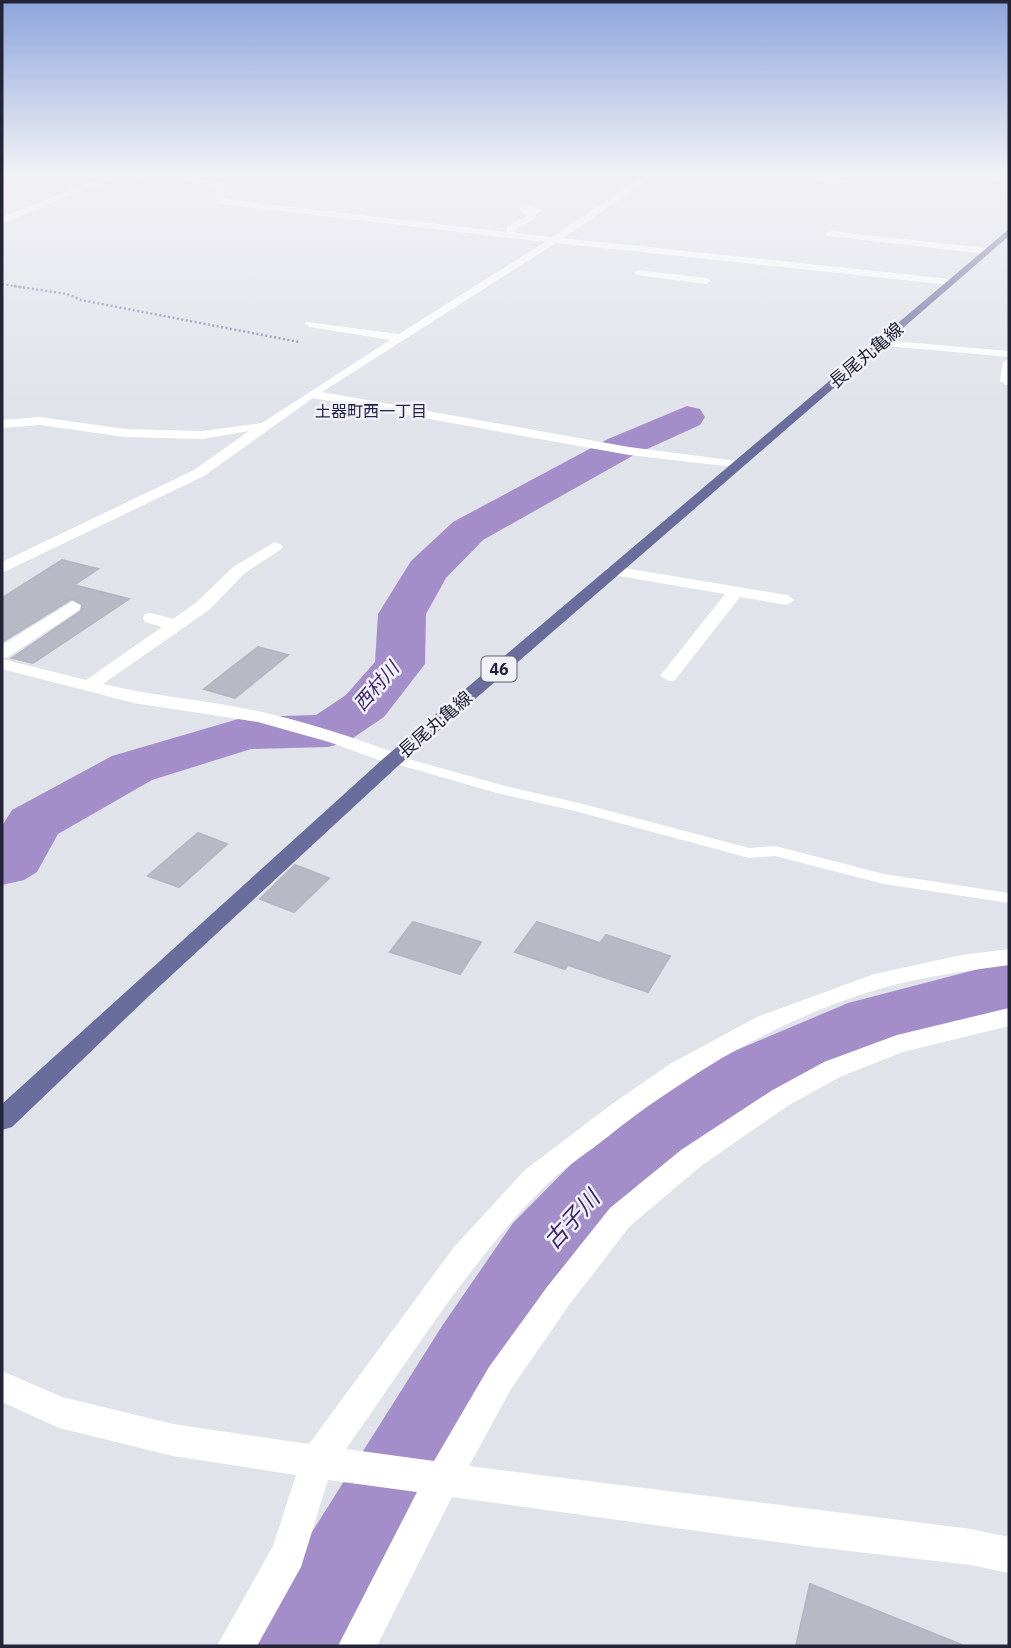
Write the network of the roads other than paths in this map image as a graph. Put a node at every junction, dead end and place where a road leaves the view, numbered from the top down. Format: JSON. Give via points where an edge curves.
{"nodes":[{"id":1,"x":539,"y":248,"type":"edge"},
{"id":2,"x":600,"y":248,"type":"edge"},
{"id":3,"x":961,"y":248,"type":"edge"},
{"id":4,"x":991,"y":248,"type":"edge"},
{"id":5,"x":987,"y":251,"type":"junction"},
{"id":6,"x":718,"y":270,"type":"junction"},
{"id":7,"x":639,"y":274,"type":"dead end"},
{"id":8,"x":951,"y":282,"type":"junction"},
{"id":9,"x":692,"y":293,"type":"dead end"},
{"id":10,"x":310,"y":324,"type":"dead end"},
{"id":11,"x":400,"y":338,"type":"junction"},
{"id":12,"x":880,"y":343,"type":"junction"},
{"id":13,"x":1009,"y":354,"type":"edge"},
{"id":14,"x":1009,"y":362,"type":"edge"},
{"id":15,"x":1006,"y":380,"type":"dead end"},
{"id":16,"x":310,"y":394,"type":"junction"},
{"id":17,"x":2,"y":424,"type":"edge"},
{"id":18,"x":265,"y":426,"type":"junction"},
{"id":19,"x":737,"y":465,"type":"junction"},
{"id":20,"x":275,"y":547,"type":"dead end"},
{"id":21,"x":220,"y":567,"type":"dead end"},
{"id":22,"x":2,"y":568,"type":"edge"},
{"id":23,"x":239,"y":570,"type":"junction"},
{"id":24,"x":613,"y":571,"type":"junction"},
{"id":25,"x":736,"y":591,"type":"junction"},
{"id":26,"x":787,"y":600,"type":"dead end"},
{"id":27,"x":73,"y":606,"type":"dead end"},
{"id":28,"x":151,"y":618,"type":"dead end"},
{"id":29,"x":175,"y":625,"type":"junction"},
{"id":30,"x":2,"y":653,"type":"edge"},
{"id":31,"x":2,"y":664,"type":"edge"},
{"id":32,"x":669,"y":676,"type":"dead end"},
{"id":33,"x":90,"y":685,"type":"junction"},
{"id":34,"x":394,"y":759,"type":"junction"},
{"id":35,"x":1009,"y":898,"type":"edge"},
{"id":36,"x":1009,"y":957,"type":"edge"},
{"id":37,"x":1009,"y":1017,"type":"edge"},
{"id":38,"x":2,"y":1120,"type":"edge"},
{"id":39,"x":2,"y":1386,"type":"edge"},
{"id":40,"x":328,"y":1463,"type":"junction"},
{"id":41,"x":435,"y":1476,"type":"junction"},
{"id":42,"x":1009,"y":1555,"type":"edge"},
{"id":43,"x":236,"y":1646,"type":"edge"},
{"id":44,"x":357,"y":1646,"type":"edge"}],
"edges":[{"from":1,"to":11,"type":"street"},
{"from":2,"to":6,"type":"street"},
{"from":3,"to":5,"type":"street"},
{"from":4,"to":5,"type":"main road","name":"長尾丸亀線","number":"46"},
{"from":5,"to":8,"type":"main road","name":"長尾丸亀線","number":"46"},
{"from":6,"to":7,"type":"street"},
{"from":6,"to":8,"type":"street"},
{"from":6,"to":9,"type":"street"},
{"from":8,"to":12,"type":"main road","name":"長尾丸亀線","number":"46"},
{"from":10,"to":11,"type":"street"},
{"from":11,"to":16,"type":"street"},
{"from":12,"to":13,"type":"street"},
{"from":12,"to":19,"type":"main road","name":"長尾丸亀線","number":"46"},
{"from":14,"to":15,"type":"street"},
{"from":16,"to":18,"type":"street"},
{"from":16,"to":19,"type":"street","via":[[629,451]]},
{"from":17,"to":18,"type":"street","via":[[40,421],[125,433],[202,435]]},
{"from":18,"to":22,"type":"street","via":[[199,473]]},
{"from":19,"to":24,"type":"main road","name":"長尾丸亀線","number":"46"},
{"from":20,"to":23,"type":"street"},
{"from":21,"to":23,"type":"street"},
{"from":23,"to":29,"type":"street","via":[[203,606]]},
{"from":24,"to":25,"type":"street"},
{"from":24,"to":34,"type":"main road","name":"長尾丸亀線","number":"46"},
{"from":25,"to":26,"type":"street"},
{"from":25,"to":32,"type":"street"},
{"from":27,"to":30,"type":"street"},
{"from":28,"to":29,"type":"street"},
{"from":29,"to":33,"type":"street"},
{"from":31,"to":33,"type":"street"},
{"from":33,"to":34,"type":"street","via":[[134,697],[260,717]]},
{"from":34,"to":35,"type":"lane","via":[[750,853],[775,851],[884,879]]},
{"from":34,"to":38,"type":"main road","name":"長尾丸亀線","number":"46"},
{"from":36,"to":40,"type":"street","via":[[874,982],[816,1002],[766,1023],[621,1111],[535,1178],[465,1256]]},
{"from":37,"to":41,"type":"street","via":[[897,1044],[833,1069],[780,1098],[691,1158],[620,1217],[558,1296]]},
{"from":39,"to":40,"type":"street","via":[[59,1412],[161,1437]]},
{"from":40,"to":41,"type":"street"},
{"from":40,"to":43,"type":"street","via":[[288,1555]]},
{"from":41,"to":42,"type":"street"},
{"from":41,"to":44,"type":"street"}]}
